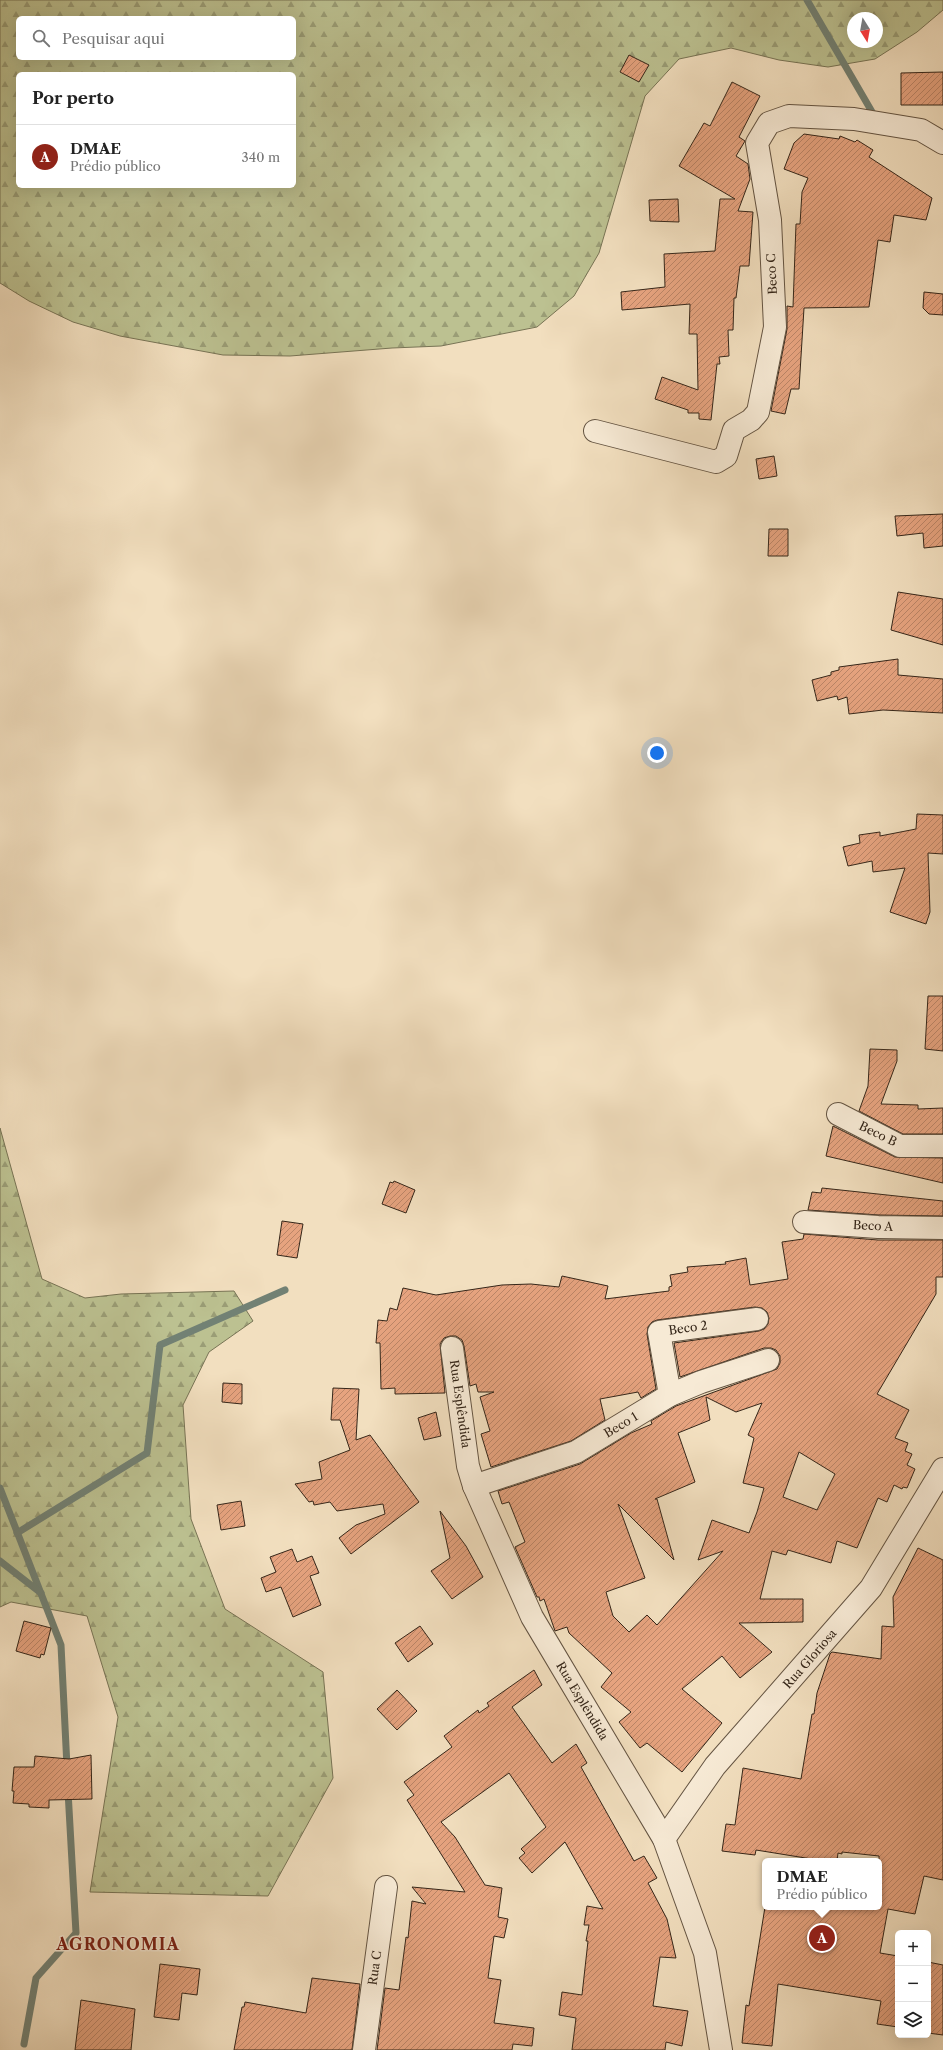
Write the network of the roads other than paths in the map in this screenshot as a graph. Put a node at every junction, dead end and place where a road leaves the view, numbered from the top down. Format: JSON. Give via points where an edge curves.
{"nodes":[{"id":1,"x":943,"y":143,"type":"edge"},
{"id":2,"x":595,"y":431,"type":"dead end"},
{"id":3,"x":838,"y":1114,"type":"dead end"},
{"id":4,"x":943,"y":1146,"type":"edge"},
{"id":5,"x":804,"y":1222,"type":"dead end"},
{"id":6,"x":943,"y":1228,"type":"edge"},
{"id":7,"x":757,"y":1318,"type":"dead end"},
{"id":8,"x":452,"y":1348,"type":"dead end"},
{"id":9,"x":768,"y":1360,"type":"dead end"},
{"id":10,"x":670,"y":1395,"type":"junction"},
{"id":11,"x":943,"y":1469,"type":"edge"},
{"id":12,"x":474,"y":1486,"type":"junction"},
{"id":13,"x":664,"y":1839,"type":"junction"},
{"id":14,"x":386,"y":1887,"type":"dead end"},
{"id":15,"x":364,"y":2050,"type":"edge"},
{"id":16,"x":721,"y":2050,"type":"edge"}],
"edges":[{"from":1,"to":2,"type":"street","name":"Beco C","via":[[921,130],[854,119],[789,116],[769,123],[757,143],[770,220],[775,327],[758,412],[751,420],[734,430],[726,456],[716,462]]},
{"from":3,"to":4,"type":"street","name":"Beco B","via":[[900,1146]]},
{"from":5,"to":6,"type":"street","name":"Beco A"},
{"from":7,"to":10,"type":"street","name":"Beco 2","via":[[659,1332]]},
{"from":8,"to":12,"type":"street","name":"Rua Esplêndida","via":[[468,1466]]},
{"from":9,"to":10,"type":"street","name":"Beco 1"},
{"from":10,"to":12,"type":"street","name":"Beco 1","via":[[576,1452]]},
{"from":11,"to":13,"type":"street","name":"Rua Gloriosa","via":[[871,1588],[715,1766]]},
{"from":12,"to":13,"type":"street","name":"Rua Esplêndida","via":[[532,1617]]},
{"from":13,"to":16,"type":"street","name":"Rua Esplêndida","via":[[705,1954]]},
{"from":14,"to":15,"type":"street","name":"Rua C"}]}
